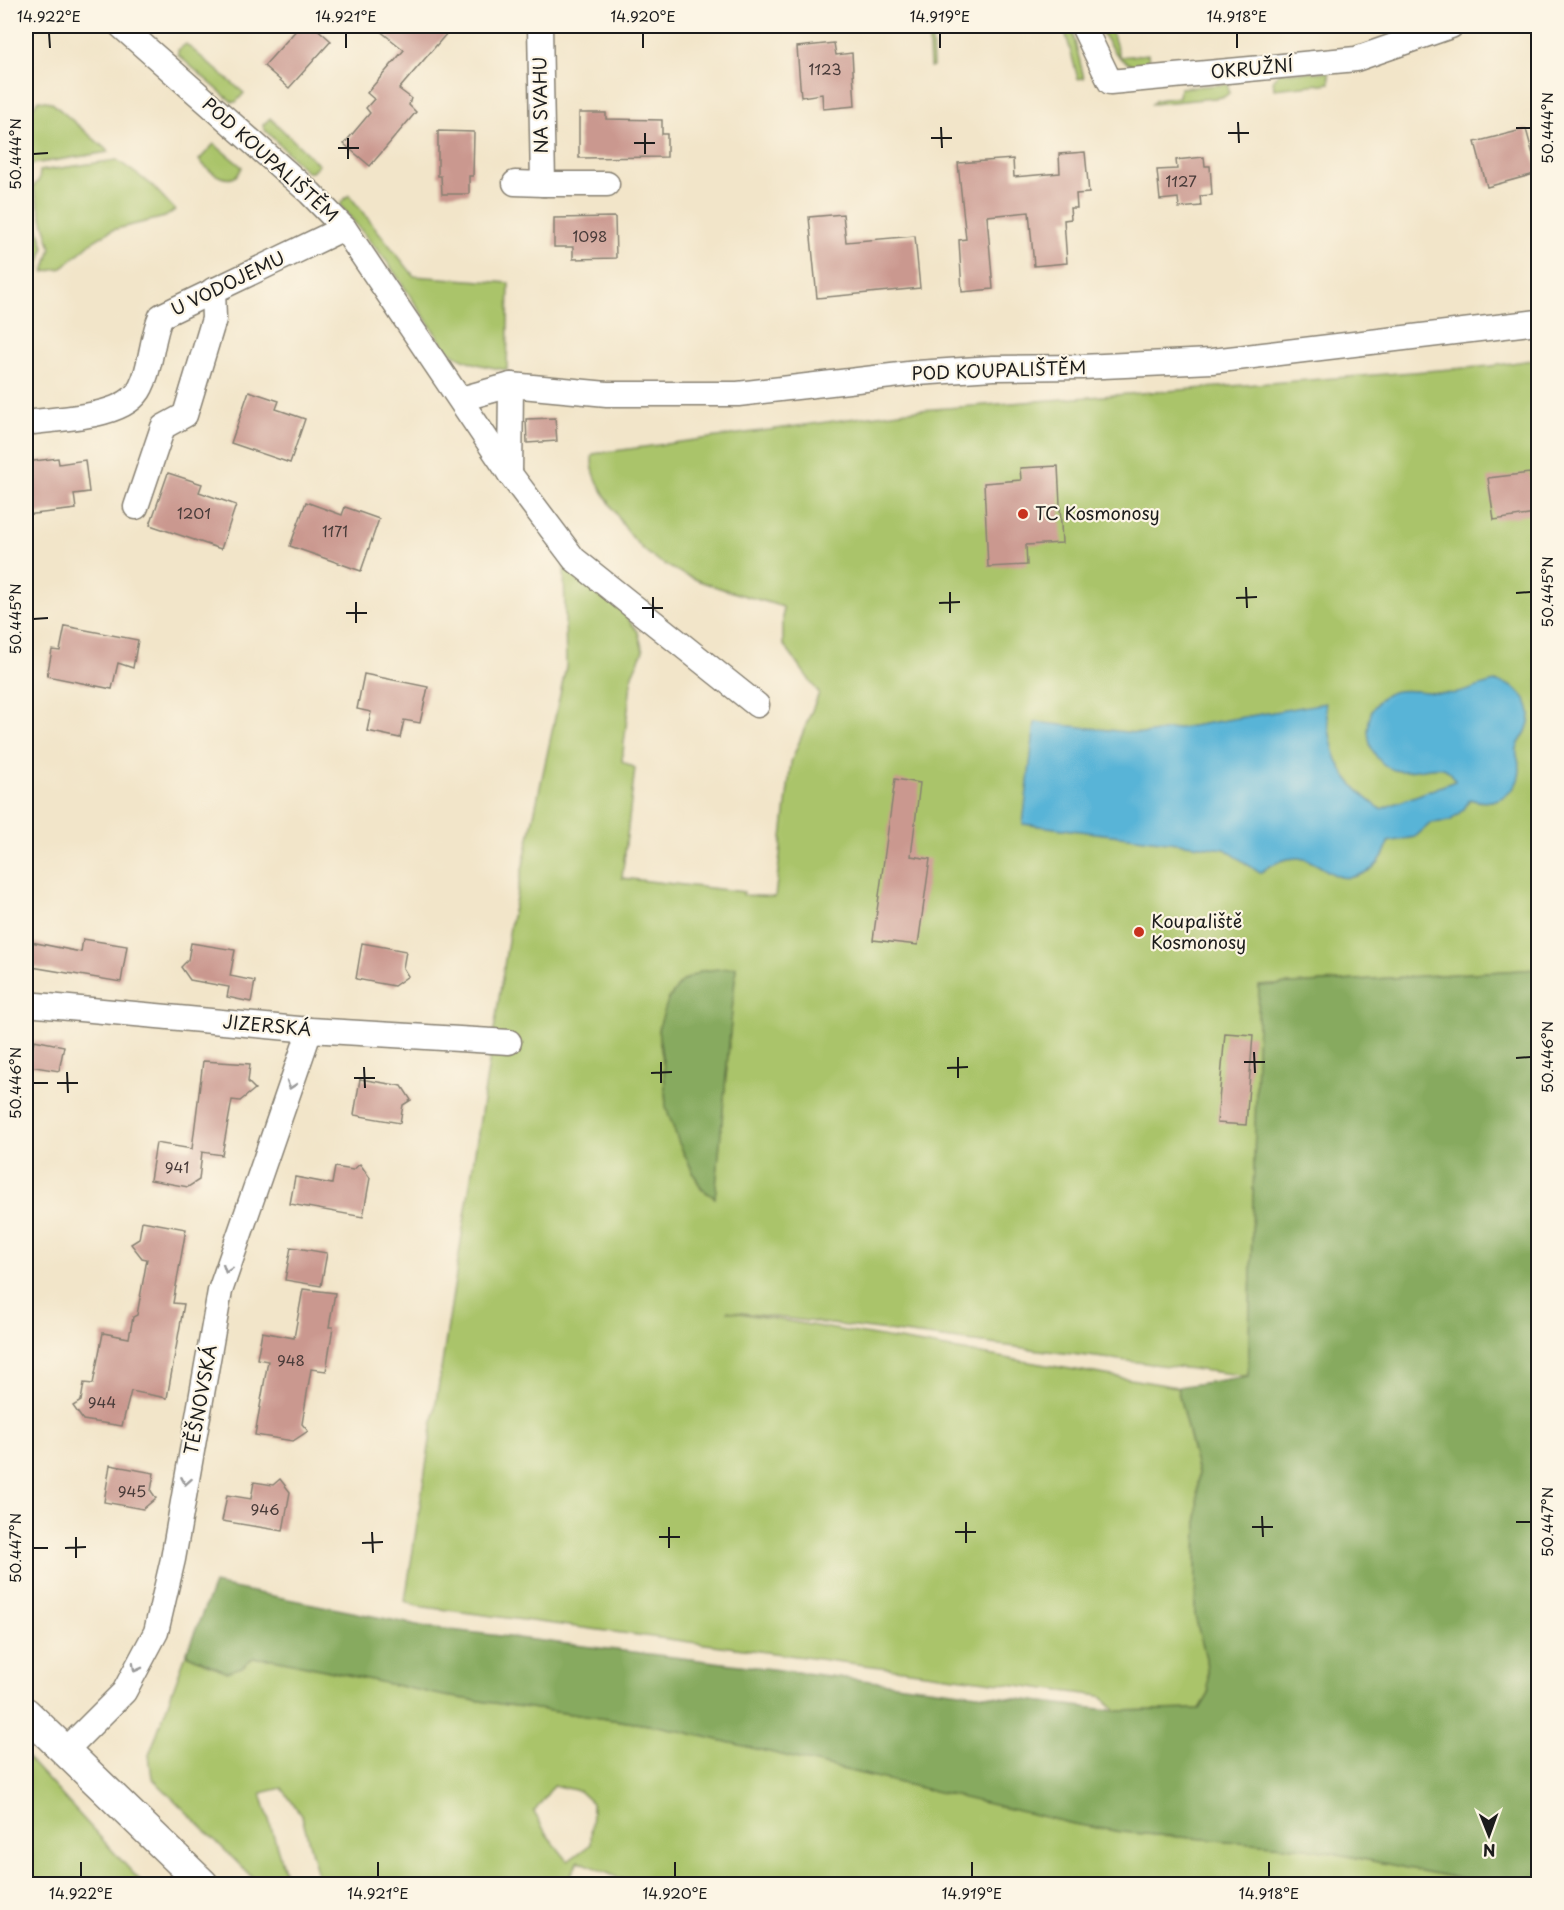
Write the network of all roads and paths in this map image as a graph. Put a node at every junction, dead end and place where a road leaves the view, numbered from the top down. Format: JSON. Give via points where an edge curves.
{"nodes":[{"id":1,"x":121,"y":26,"type":"edge"},
{"id":2,"x":540,"y":26,"type":"edge"},
{"id":3,"x":1083,"y":26,"type":"edge"},
{"id":4,"x":1451,"y":26,"type":"edge"},
{"id":5,"x":515,"y":183,"type":"dead end"},
{"id":6,"x":543,"y":184,"type":"junction"},
{"id":7,"x":607,"y":184,"type":"dead end"},
{"id":8,"x":344,"y":228,"type":"junction"},
{"id":9,"x":213,"y":290,"type":"junction"},
{"id":10,"x":1539,"y":322,"type":"edge"},
{"id":11,"x":511,"y":385,"type":"junction"},
{"id":12,"x":461,"y":399,"type":"junction"},
{"id":13,"x":26,"y":423,"type":"edge"},
{"id":14,"x":510,"y":474,"type":"junction"},
{"id":15,"x":136,"y":507,"type":"dead end"},
{"id":16,"x":757,"y":705,"type":"dead end"},
{"id":17,"x":26,"y":1004,"type":"edge"},
{"id":18,"x":310,"y":1030,"type":"junction"},
{"id":19,"x":508,"y":1042,"type":"dead end"},
{"id":20,"x":26,"y":1713,"type":"edge"},
{"id":21,"x":65,"y":1751,"type":"junction"},
{"id":22,"x":203,"y":1884,"type":"edge"}],
"edges":[{"from":1,"to":8,"type":"street","name":"POD KOUPALIŠTĚM","via":[[310,193]]},
{"from":2,"to":6,"type":"street","name":"NA SVAHU"},
{"from":3,"to":4,"type":"street","name":"OKRUŽNÍ","via":[[1110,82],[1356,59]]},
{"from":5,"to":6,"type":"street"},
{"from":6,"to":7,"type":"street"},
{"from":8,"to":9,"type":"street","name":"U VODOJEMU"},
{"from":8,"to":12,"type":"street","name":"POD KOUPALIŠTĚM"},
{"from":9,"to":13,"type":"street","name":"U VODOJEMU","via":[[161,316],[142,387],[126,404],[108,411]]},
{"from":9,"to":15,"type":"street","via":[[214,319],[185,415],[163,427]]},
{"from":10,"to":11,"type":"street","name":"POD KOUPALIŠTĚM","via":[[1212,361],[917,373],[738,394],[607,394]]},
{"from":11,"to":12,"type":"street","name":"POD KOUPALIŠTĚM"},
{"from":11,"to":14,"type":"street"},
{"from":12,"to":14,"type":"street","name":"POD KOUPALIŠTĚM"},
{"from":14,"to":16,"type":"street","name":"POD KOUPALIŠTĚM","via":[[574,560]]},
{"from":17,"to":18,"type":"street","name":"JIZERSKÁ"},
{"from":18,"to":19,"type":"street","name":"JIZERSKÁ"},
{"from":18,"to":21,"type":"street","name":"TĚŠNOVSKÁ","one_way":true,"via":[[220,1291],[173,1559],[156,1632],[124,1692]]},
{"from":20,"to":21,"type":"street"},
{"from":21,"to":22,"type":"street"}]}
